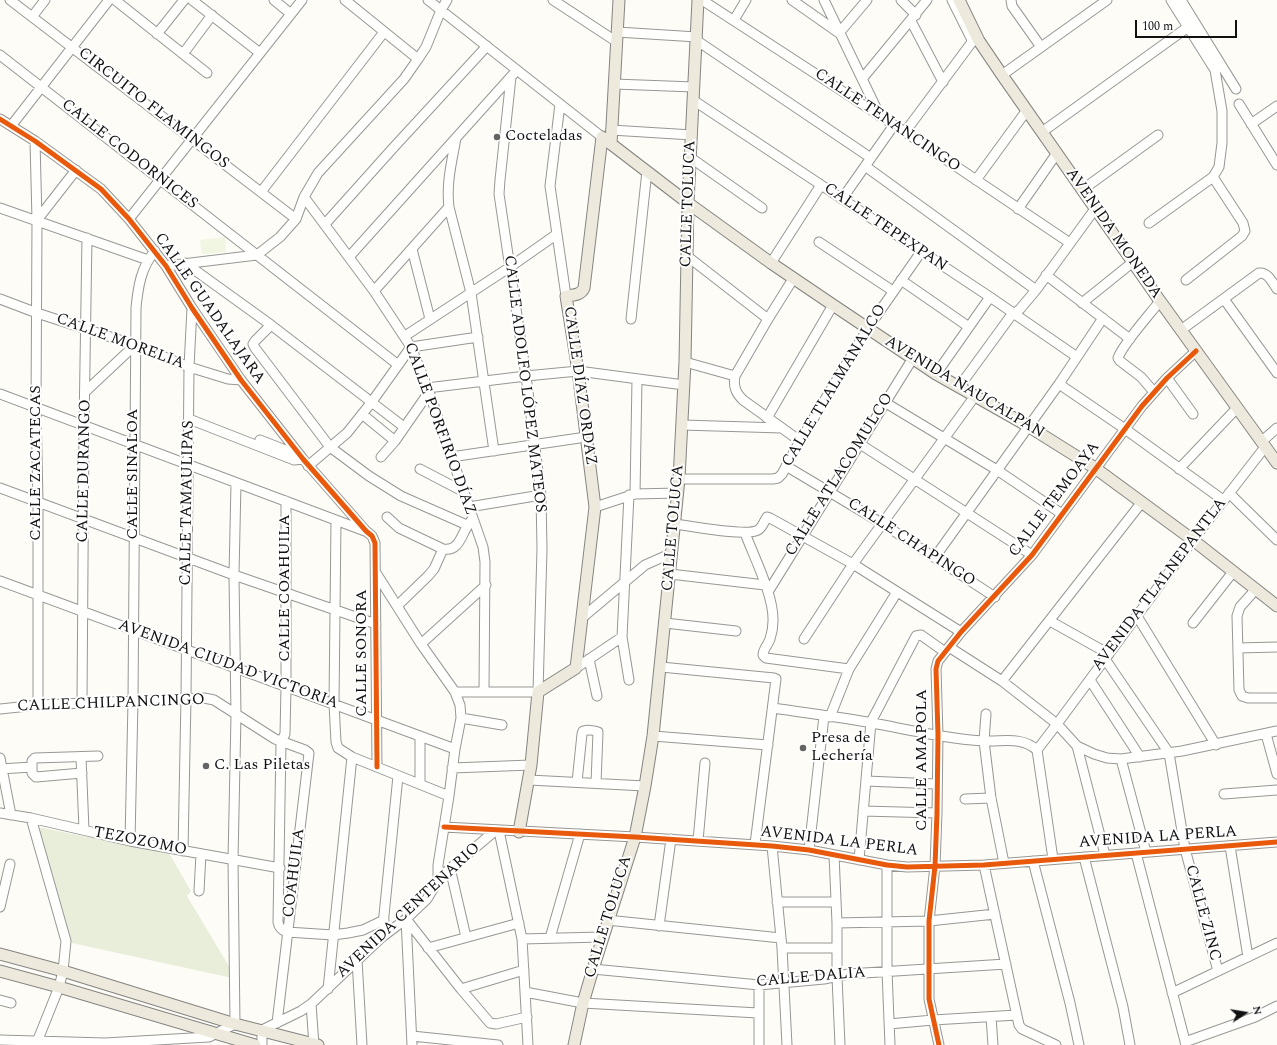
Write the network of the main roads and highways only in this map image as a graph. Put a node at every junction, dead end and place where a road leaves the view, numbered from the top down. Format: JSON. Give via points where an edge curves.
{"nodes":[{"id":1,"x":619,"y":0,"type":"edge"},
{"id":2,"x":698,"y":0,"type":"edge"},
{"id":3,"x":959,"y":0,"type":"edge"},
{"id":4,"x":608,"y":137,"type":"junction"},
{"id":5,"x":688,"y":203,"type":"junction"},
{"id":6,"x":1277,"y":463,"type":"edge"},
{"id":7,"x":1277,"y":606,"type":"edge"},
{"id":8,"x":538,"y":692,"type":"joint"},
{"id":9,"x":519,"y":832,"type":"road end"},
{"id":10,"x":0,"y":954,"type":"edge"},
{"id":11,"x":0,"y":971,"type":"edge"},
{"id":12,"x":211,"y":1038,"type":"edge"},
{"id":13,"x":255,"y":1045,"type":"edge"},
{"id":14,"x":316,"y":1045,"type":"edge"},
{"id":15,"x":574,"y":1045,"type":"edge"}],
"edges":[{"from":1,"to":4,"type":"main road"},
{"from":2,"to":5,"type":"main road","name":"CALLE TOLUCA"},
{"from":3,"to":6,"type":"main road","name":"AVENIDA MONEDA","via":[[979,41],[1002,75],[1160,302]]},
{"from":4,"to":5,"type":"main road","name":"AVENIDA NAUCALPAN","via":[[646,171]]},
{"from":4,"to":8,"type":"main road","name":"CALLE DÍAZ ORDAZ","via":[[584,288],[578,294],[566,296],[595,507],[583,617],[576,668]]},
{"from":5,"to":7,"type":"main road","name":"AVENIDA NAUCALPAN","via":[[794,279],[936,374],[1028,426],[1095,468]]},
{"from":5,"to":15,"type":"main road","name":"CALLE TOLUCA","via":[[685,362],[679,478],[653,736],[635,837],[592,969]]},
{"from":8,"to":9,"type":"main road","name":"CALLE ADOLFO LÓPEZ MATEOS","via":[[529,780]]},
{"from":10,"to":14,"type":"main road","via":[[235,1024]]},
{"from":11,"to":12,"type":"main road","via":[[59,987]]},
{"from":12,"to":13,"type":"main road"}]}
